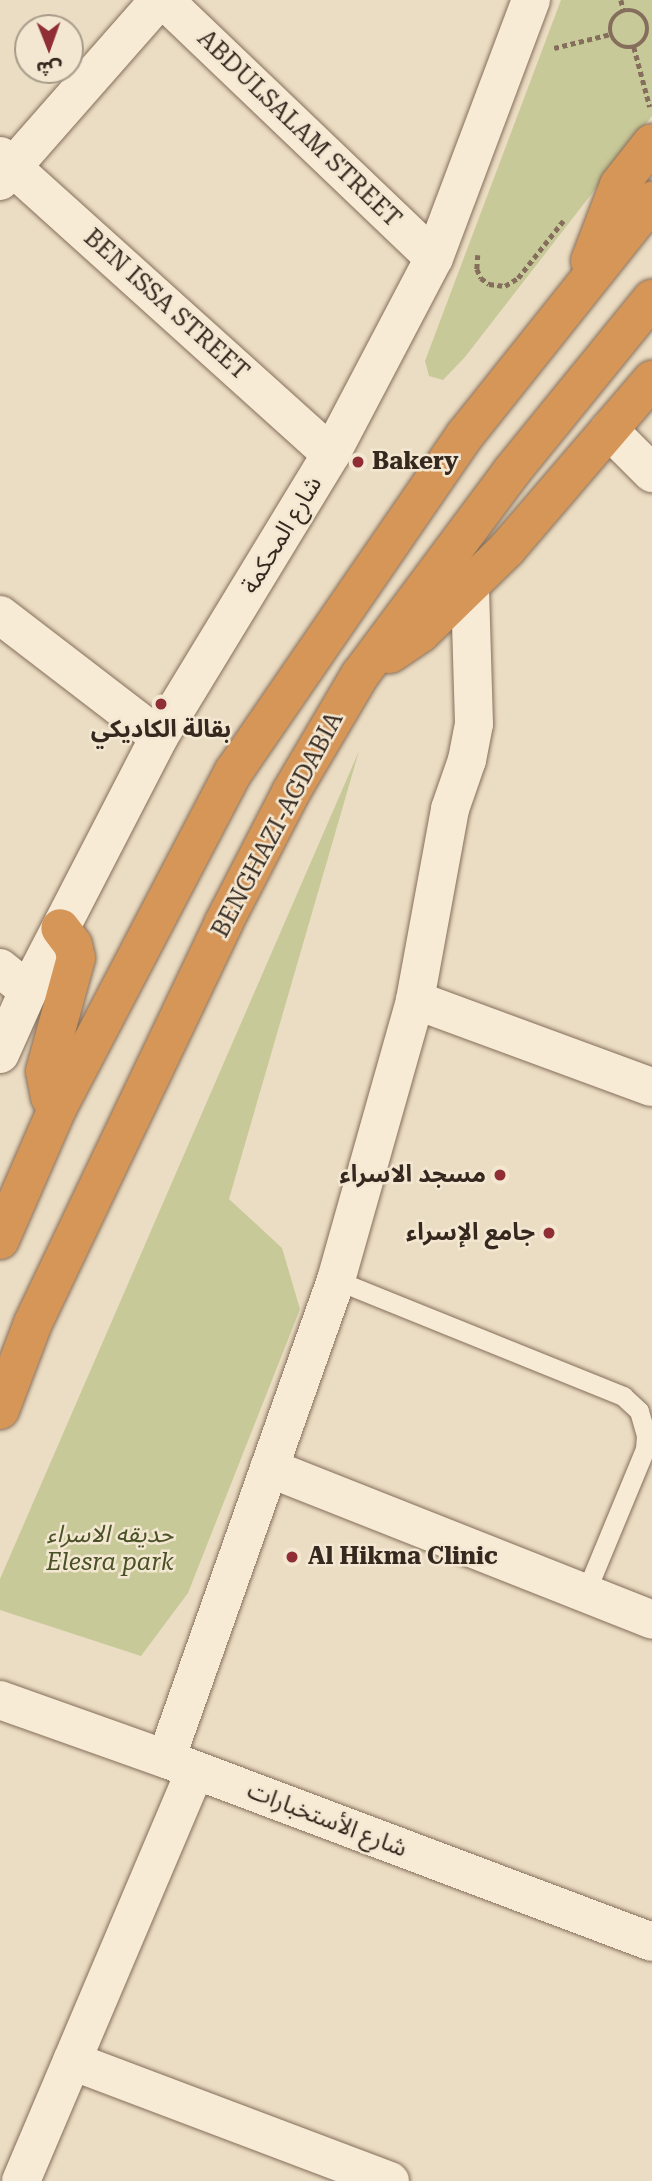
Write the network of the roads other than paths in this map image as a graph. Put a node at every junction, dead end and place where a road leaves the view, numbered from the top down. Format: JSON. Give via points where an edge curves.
{"nodes":[{"id":1,"x":161,"y":0,"type":"edge"},
{"id":2,"x":531,"y":0,"type":"edge"},
{"id":3,"x":652,"y":144,"type":"edge"},
{"id":4,"x":4,"y":168,"type":"edge"},
{"id":5,"x":652,"y":201,"type":"edge"},
{"id":6,"x":434,"y":258,"type":"junction"},
{"id":7,"x":581,"y":289,"type":"junction"},
{"id":8,"x":652,"y":299,"type":"edge"},
{"id":9,"x":652,"y":380,"type":"edge"},
{"id":10,"x":609,"y":430,"type":"junction"},
{"id":11,"x":331,"y":454,"type":"junction"},
{"id":12,"x":652,"y":473,"type":"edge"},
{"id":13,"x":470,"y":586,"type":"junction"},
{"id":14,"x":0,"y":615,"type":"edge"},
{"id":15,"x":360,"y":675,"type":"junction"},
{"id":16,"x":159,"y":737,"type":"junction"},
{"id":17,"x":60,"y":928,"type":"junction"},
{"id":18,"x":14,"y":980,"type":"edge"},
{"id":19,"x":415,"y":1000,"type":"junction"},
{"id":20,"x":0,"y":1054,"type":"edge"},
{"id":21,"x":652,"y":1087,"type":"edge"},
{"id":22,"x":57,"y":1109,"type":"junction"},
{"id":23,"x":0,"y":1240,"type":"edge"},
{"id":24,"x":335,"y":1280,"type":"junction"},
{"id":25,"x":0,"y":1410,"type":"edge"},
{"id":26,"x":269,"y":1468,"type":"junction"},
{"id":27,"x":585,"y":1594,"type":"junction"},
{"id":28,"x":652,"y":1620,"type":"edge"},
{"id":29,"x":0,"y":1700,"type":"edge"},
{"id":30,"x":181,"y":1765,"type":"junction"},
{"id":31,"x":652,"y":1942,"type":"edge"},
{"id":32,"x":72,"y":2061,"type":"junction"},
{"id":33,"x":21,"y":2181,"type":"edge"},
{"id":34,"x":390,"y":2181,"type":"edge"}],
"edges":[{"from":1,"to":4,"type":"street"},
{"from":1,"to":6,"type":"street","name":"ABDULSALAM STREET"},
{"from":2,"to":6,"type":"street","name":"شارع المحكمة"},
{"from":3,"to":7,"type":"highway","via":[[619,185]]},
{"from":4,"to":11,"type":"street","name":"BEN ISSA STREET"},
{"from":5,"to":7,"type":"highway"},
{"from":6,"to":11,"type":"street","name":"شارع المحكمة"},
{"from":7,"to":22,"type":"highway","via":[[465,435],[234,771]]},
{"from":8,"to":15,"type":"highway","name":"BENGHAZI-AGDABIA","via":[[512,471]]},
{"from":9,"to":10,"type":"highway"},
{"from":10,"to":12,"type":"street"},
{"from":10,"to":13,"type":"highway"},
{"from":11,"to":16,"type":"street","name":"شارع المحكمة"},
{"from":13,"to":15,"type":"highway","via":[[421,633]]},
{"from":13,"to":19,"type":"street","via":[[474,724],[450,810]]},
{"from":14,"to":16,"type":"street"},
{"from":15,"to":25,"type":"highway","name":"BENGHAZI-AGDABIA","via":[[291,792],[224,922],[33,1324]]},
{"from":16,"to":17,"type":"street","name":"شارع المحكمة"},
{"from":17,"to":18,"type":"street","name":"شارع المحكمة"},
{"from":17,"to":22,"type":"highway","via":[[76,958],[45,1071]]},
{"from":18,"to":20,"type":"street","name":"شارع المحكمة"},
{"from":19,"to":21,"type":"street"},
{"from":19,"to":24,"type":"street"},
{"from":22,"to":23,"type":"highway"},
{"from":24,"to":26,"type":"street"},
{"from":24,"to":27,"type":"lane","via":[[623,1396],[639,1411],[645,1449]]},
{"from":26,"to":27,"type":"street"},
{"from":26,"to":30,"type":"street"},
{"from":27,"to":28,"type":"street"},
{"from":29,"to":30,"type":"street","name":"شارع الأستخبارات"},
{"from":30,"to":31,"type":"street","name":"شارع الأستخبارات"},
{"from":30,"to":32,"type":"street"},
{"from":32,"to":33,"type":"street"},
{"from":32,"to":34,"type":"street"}]}
